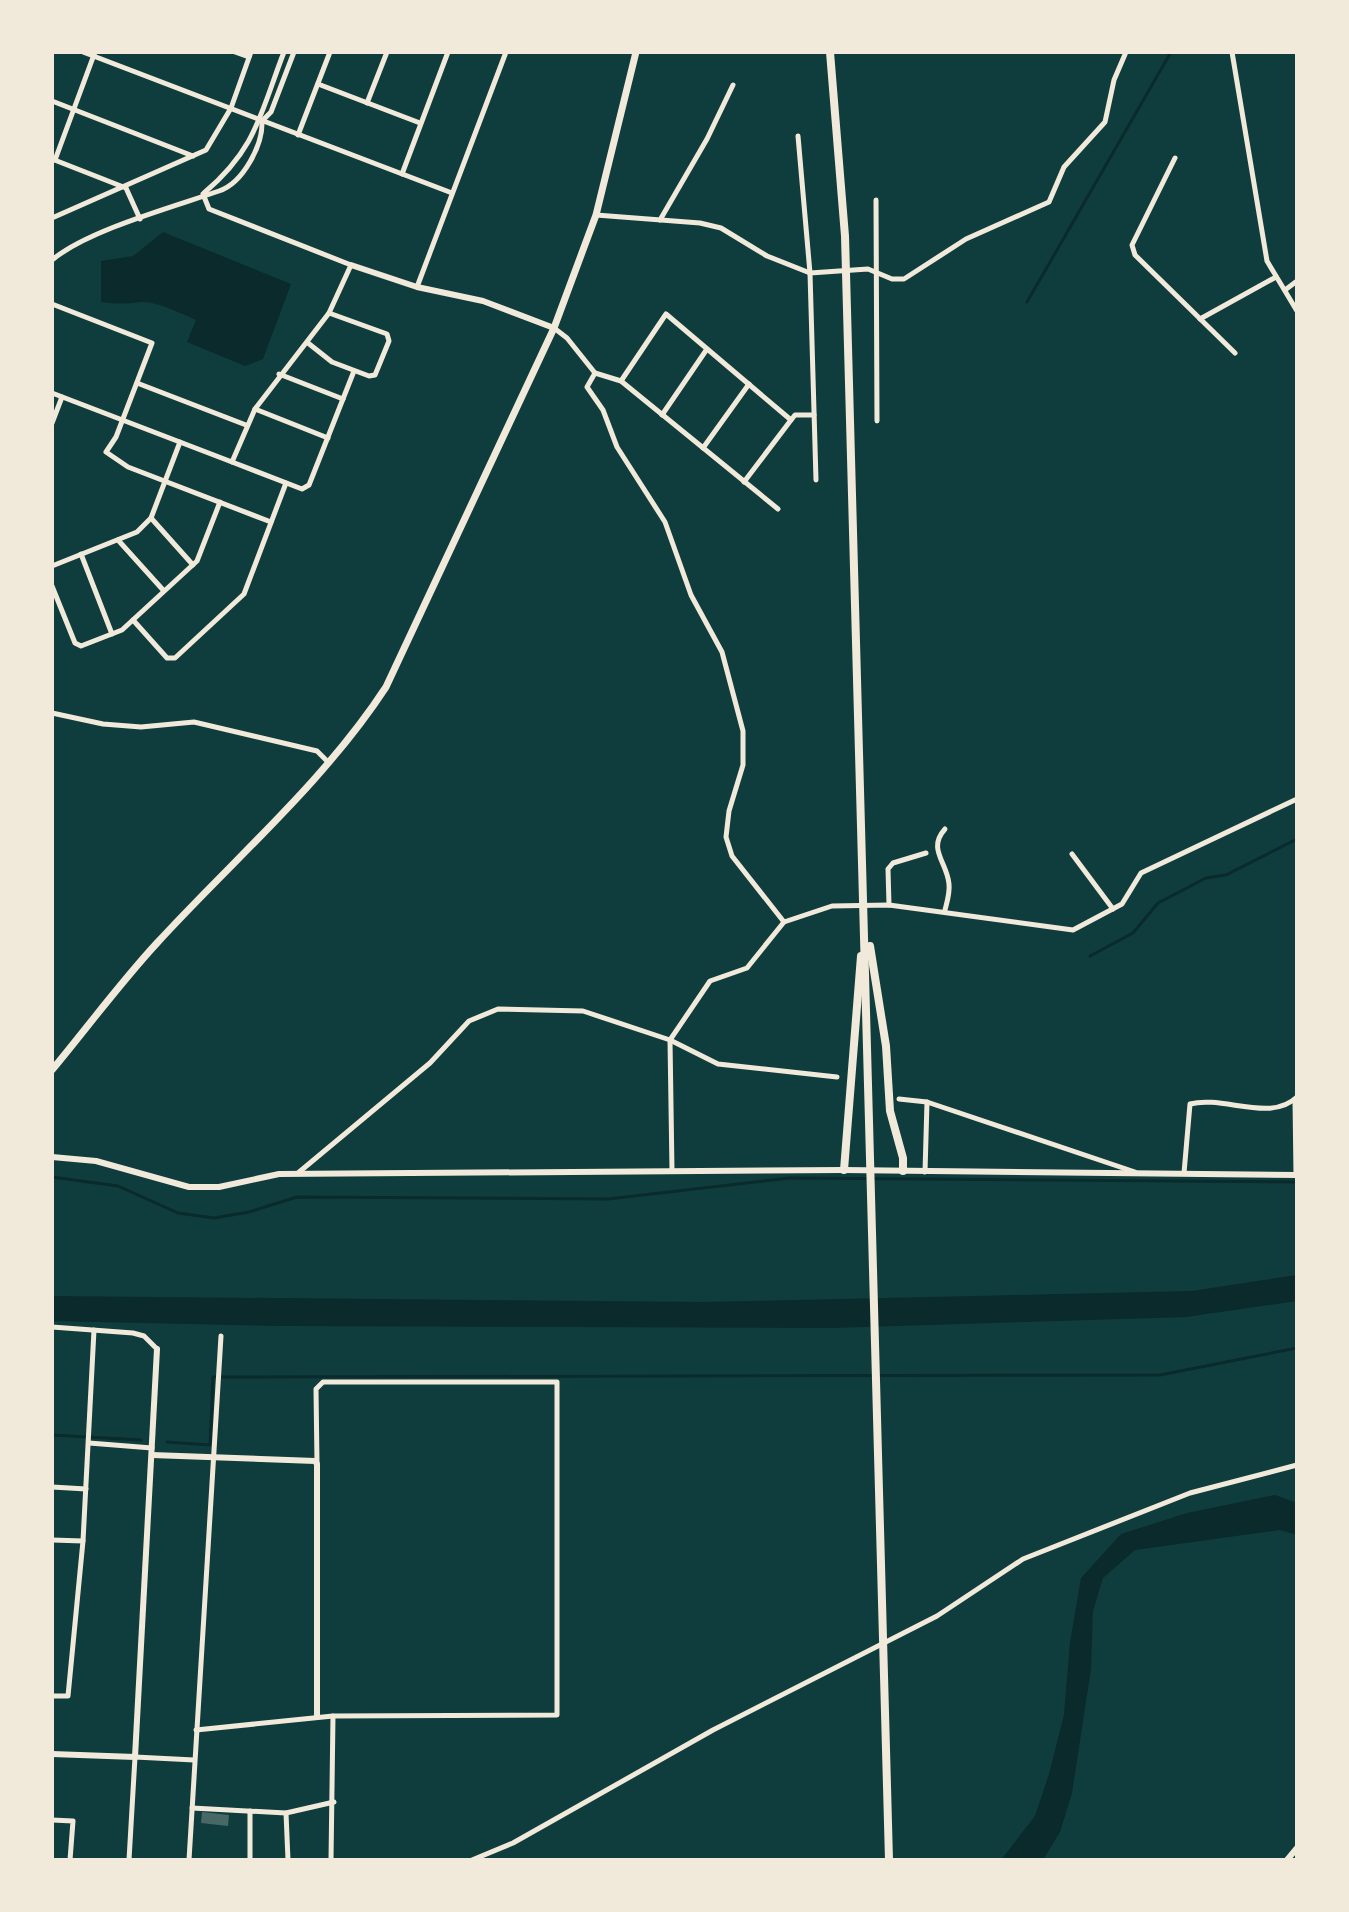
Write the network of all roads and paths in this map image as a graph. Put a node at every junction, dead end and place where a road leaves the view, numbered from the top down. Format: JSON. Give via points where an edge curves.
{"nodes":[{"id":1,"x":83,"y":52,"type":"edge"},
{"id":2,"x":235,"y":52,"type":"edge"},
{"id":3,"x":284,"y":52,"type":"edge"},
{"id":4,"x":294,"y":52,"type":"edge"},
{"id":5,"x":330,"y":52,"type":"edge"},
{"id":6,"x":387,"y":52,"type":"edge"},
{"id":7,"x":448,"y":52,"type":"edge"},
{"id":8,"x":506,"y":52,"type":"edge"},
{"id":9,"x":636,"y":52,"type":"edge"},
{"id":10,"x":830,"y":52,"type":"edge"},
{"id":11,"x":1126,"y":52,"type":"edge"},
{"id":12,"x":1232,"y":52,"type":"edge"},
{"id":13,"x":95,"y":54,"type":"edge"},
{"id":14,"x":250,"y":55,"type":"edge"},
{"id":15,"x":318,"y":84,"type":"junction"},
{"id":16,"x":733,"y":85,"type":"dead end"},
{"id":17,"x":52,"y":101,"type":"edge"},
{"id":18,"x":367,"y":103,"type":"junction"},
{"id":19,"x":231,"y":108,"type":"junction"},
{"id":20,"x":74,"y":110,"type":"junction"},
{"id":21,"x":262,"y":121,"type":"junction"},
{"id":22,"x":420,"y":123,"type":"junction"},
{"id":23,"x":298,"y":135,"type":"junction"},
{"id":24,"x":798,"y":136,"type":"dead end"},
{"id":25,"x":194,"y":156,"type":"junction"},
{"id":26,"x":1175,"y":158,"type":"dead end"},
{"id":27,"x":54,"y":159,"type":"edge"},
{"id":28,"x":402,"y":174,"type":"junction"},
{"id":29,"x":126,"y":188,"type":"junction"},
{"id":30,"x":452,"y":193,"type":"junction"},
{"id":31,"x":203,"y":194,"type":"junction"},
{"id":32,"x":876,"y":200,"type":"dead end"},
{"id":33,"x":596,"y":215,"type":"junction"},
{"id":34,"x":53,"y":217,"type":"edge"},
{"id":35,"x":140,"y":219,"type":"junction"},
{"id":36,"x":660,"y":220,"type":"junction"},
{"id":37,"x":52,"y":260,"type":"edge"},
{"id":38,"x":351,"y":265,"type":"junction"},
{"id":39,"x":876,"y":270,"type":"junction"},
{"id":40,"x":810,"y":273,"type":"junction"},
{"id":41,"x":1276,"y":277,"type":"junction"},
{"id":42,"x":1297,"y":281,"type":"edge"},
{"id":43,"x":417,"y":287,"type":"junction"},
{"id":44,"x":1285,"y":290,"type":"junction"},
{"id":45,"x":52,"y":304,"type":"edge"},
{"id":46,"x":1297,"y":311,"type":"edge"},
{"id":47,"x":329,"y":313,"type":"junction"},
{"id":48,"x":1200,"y":319,"type":"junction"},
{"id":49,"x":554,"y":328,"type":"junction"},
{"id":50,"x":308,"y":343,"type":"junction"},
{"id":51,"x":707,"y":349,"type":"junction"},
{"id":52,"x":1235,"y":353,"type":"dead end"},
{"id":53,"x":354,"y":371,"type":"junction"},
{"id":54,"x":595,"y":373,"type":"junction"},
{"id":55,"x":279,"y":374,"type":"junction"},
{"id":56,"x":621,"y":381,"type":"junction"},
{"id":57,"x":137,"y":383,"type":"junction"},
{"id":58,"x":749,"y":384,"type":"junction"},
{"id":59,"x":52,"y":393,"type":"edge"},
{"id":60,"x":62,"y":397,"type":"junction"},
{"id":61,"x":343,"y":399,"type":"junction"},
{"id":62,"x":255,"y":409,"type":"junction"},
{"id":63,"x":662,"y":415,"type":"junction"},
{"id":64,"x":814,"y":415,"type":"junction"},
{"id":65,"x":123,"y":420,"type":"junction"},
{"id":66,"x":791,"y":420,"type":"junction"},
{"id":67,"x":877,"y":421,"type":"dead end"},
{"id":68,"x":52,"y":423,"type":"edge"},
{"id":69,"x":246,"y":425,"type":"junction"},
{"id":70,"x":328,"y":438,"type":"junction"},
{"id":71,"x":180,"y":442,"type":"junction"},
{"id":72,"x":703,"y":448,"type":"junction"},
{"id":73,"x":232,"y":462,"type":"junction"},
{"id":74,"x":816,"y":480,"type":"dead end"},
{"id":75,"x":165,"y":481,"type":"junction"},
{"id":76,"x":744,"y":482,"type":"junction"},
{"id":77,"x":286,"y":483,"type":"junction"},
{"id":78,"x":220,"y":502,"type":"junction"},
{"id":79,"x":778,"y":509,"type":"dead end"},
{"id":80,"x":151,"y":518,"type":"junction"},
{"id":81,"x":271,"y":522,"type":"junction"},
{"id":82,"x":118,"y":540,"type":"junction"},
{"id":83,"x":81,"y":554,"type":"junction"},
{"id":84,"x":193,"y":565,"type":"junction"},
{"id":85,"x":52,"y":566,"type":"edge"},
{"id":86,"x":52,"y":586,"type":"edge"},
{"id":87,"x":164,"y":591,"type":"junction"},
{"id":88,"x":133,"y":620,"type":"junction"},
{"id":89,"x":112,"y":634,"type":"junction"},
{"id":90,"x":52,"y":713,"type":"edge"},
{"id":91,"x":328,"y":762,"type":"junction"},
{"id":92,"x":1297,"y":799,"type":"edge"},
{"id":93,"x":945,"y":829,"type":"dead end"},
{"id":94,"x":926,"y":853,"type":"dead end"},
{"id":95,"x":1072,"y":854,"type":"dead end"},
{"id":96,"x":889,"y":905,"type":"junction"},
{"id":97,"x":1113,"y":909,"type":"junction"},
{"id":98,"x":945,"y":910,"type":"junction"},
{"id":99,"x":865,"y":918,"type":"junction"},
{"id":100,"x":784,"y":922,"type":"junction"},
{"id":101,"x":670,"y":1040,"type":"junction"},
{"id":102,"x":52,"y":1070,"type":"edge"},
{"id":103,"x":837,"y":1077,"type":"dead end"},
{"id":104,"x":1296,"y":1098,"type":"edge"},
{"id":105,"x":899,"y":1099,"type":"dead end"},
{"id":106,"x":927,"y":1102,"type":"junction"},
{"id":107,"x":52,"y":1157,"type":"edge"},
{"id":108,"x":844,"y":1170,"type":"junction"},
{"id":109,"x":672,"y":1171,"type":"junction"},
{"id":110,"x":903,"y":1171,"type":"junction"},
{"id":111,"x":925,"y":1172,"type":"junction"},
{"id":112,"x":1136,"y":1172,"type":"junction"},
{"id":113,"x":1184,"y":1173,"type":"junction"},
{"id":114,"x":298,"y":1174,"type":"junction"},
{"id":115,"x":1296,"y":1175,"type":"edge"},
{"id":116,"x":52,"y":1327,"type":"edge"},
{"id":117,"x":94,"y":1330,"type":"junction"},
{"id":118,"x":221,"y":1336,"type":"dead end"},
{"id":119,"x":157,"y":1349,"type":"joint"},
{"id":120,"x":89,"y":1439,"type":"junction"},
{"id":121,"x":152,"y":1451,"type":"junction"},
{"id":122,"x":214,"y":1459,"type":"junction"},
{"id":123,"x":317,"y":1464,"type":"junction"},
{"id":124,"x":1297,"y":1465,"type":"edge"},
{"id":125,"x":52,"y":1487,"type":"edge"},
{"id":126,"x":86,"y":1489,"type":"junction"},
{"id":127,"x":52,"y":1540,"type":"edge"},
{"id":128,"x":83,"y":1541,"type":"junction"},
{"id":129,"x":52,"y":1696,"type":"edge"},
{"id":130,"x":333,"y":1716,"type":"junction"},
{"id":131,"x":317,"y":1717,"type":"junction"},
{"id":132,"x":196,"y":1730,"type":"junction"},
{"id":133,"x":52,"y":1754,"type":"edge"},
{"id":134,"x":135,"y":1757,"type":"junction"},
{"id":135,"x":194,"y":1760,"type":"junction"},
{"id":136,"x":334,"y":1802,"type":"junction"},
{"id":137,"x":192,"y":1808,"type":"junction"},
{"id":138,"x":250,"y":1811,"type":"junction"},
{"id":139,"x":286,"y":1813,"type":"junction"},
{"id":140,"x":52,"y":1820,"type":"edge"},
{"id":141,"x":1297,"y":1848,"type":"edge"},
{"id":142,"x":70,"y":1860,"type":"edge"},
{"id":143,"x":129,"y":1860,"type":"edge"},
{"id":144,"x":189,"y":1860,"type":"edge"},
{"id":145,"x":250,"y":1860,"type":"edge"},
{"id":146,"x":288,"y":1860,"type":"edge"},
{"id":147,"x":331,"y":1860,"type":"edge"},
{"id":148,"x":472,"y":1860,"type":"edge"},
{"id":149,"x":889,"y":1860,"type":"edge"},
{"id":150,"x":1287,"y":1860,"type":"edge"}],
"edges":[{"from":1,"to":13,"type":"street"},
{"from":2,"to":14,"type":"street"},
{"from":3,"to":21,"type":"street"},
{"from":4,"to":21,"type":"street","via":[[271,112]]},
{"from":5,"to":15,"type":"street"},
{"from":6,"to":18,"type":"street"},
{"from":7,"to":22,"type":"street"},
{"from":8,"to":30,"type":"street"},
{"from":9,"to":33,"type":"main road"},
{"from":10,"to":99,"type":"highway","via":[[845,236]]},
{"from":11,"to":39,"type":"street","via":[[1105,122],[1064,167],[1049,202],[966,239],[904,279]]},
{"from":12,"to":41,"type":"street","via":[[1256,209],[1267,261]]},
{"from":13,"to":19,"type":"street"},
{"from":13,"to":20,"type":"street"},
{"from":14,"to":19,"type":"street"},
{"from":15,"to":18,"type":"street"},
{"from":15,"to":23,"type":"street"},
{"from":16,"to":36,"type":"street"},
{"from":17,"to":20,"type":"street"},
{"from":18,"to":22,"type":"street"},
{"from":19,"to":21,"type":"street"},
{"from":19,"to":25,"type":"street","via":[[217,137]]},
{"from":20,"to":25,"type":"street"},
{"from":20,"to":27,"type":"street"},
{"from":21,"to":23,"type":"street"},
{"from":21,"to":31,"type":"street","via":[[238,161]]},
{"from":21,"to":31,"type":"street","via":[[256,152],[236,178],[220,191]]},
{"from":22,"to":28,"type":"street"},
{"from":23,"to":28,"type":"street"},
{"from":24,"to":40,"type":"street"},
{"from":25,"to":29,"type":"street"},
{"from":26,"to":48,"type":"street","via":[[1132,245],[1135,255]]},
{"from":27,"to":29,"type":"street"},
{"from":28,"to":30,"type":"street"},
{"from":29,"to":34,"type":"street"},
{"from":29,"to":35,"type":"street"},
{"from":30,"to":43,"type":"street"},
{"from":31,"to":35,"type":"street"},
{"from":31,"to":38,"type":"street","via":[[209,209]]},
{"from":32,"to":39,"type":"street"},
{"from":33,"to":36,"type":"street"},
{"from":33,"to":49,"type":"main road"},
{"from":35,"to":37,"type":"street"},
{"from":36,"to":40,"type":"street","via":[[721,228],[767,256]]},
{"from":38,"to":43,"type":"street"},
{"from":38,"to":47,"type":"street"},
{"from":39,"to":40,"type":"street"},
{"from":39,"to":67,"type":"street"},
{"from":40,"to":64,"type":"street"},
{"from":41,"to":44,"type":"street"},
{"from":41,"to":48,"type":"street"},
{"from":42,"to":44,"type":"street"},
{"from":43,"to":49,"type":"street","via":[[483,301]]},
{"from":44,"to":46,"type":"street"},
{"from":45,"to":57,"type":"street","via":[[152,343]]},
{"from":47,"to":50,"type":"street"},
{"from":47,"to":53,"type":"street","via":[[387,334],[375,375]]},
{"from":48,"to":52,"type":"street"},
{"from":49,"to":54,"type":"street"},
{"from":49,"to":91,"type":"main road","via":[[386,687]]},
{"from":50,"to":53,"type":"street"},
{"from":50,"to":55,"type":"street"},
{"from":51,"to":56,"type":"street","via":[[666,314]]},
{"from":51,"to":58,"type":"street"},
{"from":51,"to":63,"type":"street"},
{"from":53,"to":61,"type":"street"},
{"from":54,"to":56,"type":"street"},
{"from":54,"to":100,"type":"street","via":[[587,387],[603,410],[617,447],[665,522],[691,595],[722,652],[743,731],[743,765],[726,837],[732,856]]},
{"from":55,"to":61,"type":"street"},
{"from":55,"to":62,"type":"street"},
{"from":56,"to":63,"type":"street"},
{"from":57,"to":65,"type":"street"},
{"from":57,"to":69,"type":"street"},
{"from":58,"to":66,"type":"street"},
{"from":58,"to":72,"type":"street"},
{"from":59,"to":60,"type":"street"},
{"from":60,"to":65,"type":"street"},
{"from":60,"to":68,"type":"street"},
{"from":61,"to":70,"type":"street"},
{"from":62,"to":69,"type":"street"},
{"from":62,"to":70,"type":"street"},
{"from":63,"to":72,"type":"street"},
{"from":64,"to":66,"type":"street","via":[[795,415]]},
{"from":64,"to":74,"type":"street"},
{"from":65,"to":71,"type":"street"},
{"from":65,"to":75,"type":"street","via":[[106,452]]},
{"from":66,"to":76,"type":"street"},
{"from":69,"to":73,"type":"street"},
{"from":70,"to":77,"type":"street","via":[[309,485],[302,489]]},
{"from":71,"to":73,"type":"street"},
{"from":71,"to":75,"type":"street"},
{"from":72,"to":76,"type":"street"},
{"from":73,"to":77,"type":"street"},
{"from":75,"to":78,"type":"street"},
{"from":75,"to":80,"type":"street"},
{"from":76,"to":79,"type":"street"},
{"from":77,"to":81,"type":"street"},
{"from":78,"to":81,"type":"street"},
{"from":78,"to":84,"type":"street"},
{"from":80,"to":82,"type":"street"},
{"from":80,"to":84,"type":"street"},
{"from":81,"to":88,"type":"street","via":[[244,594],[175,658],[167,658]]},
{"from":82,"to":83,"type":"street"},
{"from":82,"to":87,"type":"street"},
{"from":83,"to":85,"type":"street"},
{"from":83,"to":89,"type":"street"},
{"from":84,"to":87,"type":"street"},
{"from":86,"to":89,"type":"street","via":[[75,643],[81,646]]},
{"from":87,"to":88,"type":"street"},
{"from":88,"to":89,"type":"street"},
{"from":90,"to":91,"type":"street","via":[[141,727],[194,722],[317,751]]},
{"from":91,"to":102,"type":"main road","via":[[155,944]]},
{"from":92,"to":97,"type":"street","via":[[1141,873],[1122,904]]},
{"from":93,"to":98,"type":"street","via":[[936,848],[949,881]]},
{"from":94,"to":96,"type":"street","via":[[888,869]]},
{"from":95,"to":97,"type":"street"},
{"from":96,"to":98,"type":"street"},
{"from":96,"to":100,"type":"street","via":[[832,906]]},
{"from":97,"to":98,"type":"street","via":[[1073,930]]},
{"from":99,"to":108,"type":"highway"},
{"from":99,"to":110,"type":"highway"},
{"from":99,"to":149,"type":"highway"},
{"from":100,"to":101,"type":"street","via":[[747,968],[710,981]]},
{"from":101,"to":103,"type":"street","via":[[718,1064]]},
{"from":101,"to":109,"type":"street"},
{"from":101,"to":114,"type":"street","via":[[583,1011],[498,1009],[469,1021],[430,1063]]},
{"from":104,"to":113,"type":"street","via":[[1274,1108],[1219,1101],[1190,1104]]},
{"from":104,"to":115,"type":"street"},
{"from":105,"to":106,"type":"street"},
{"from":106,"to":111,"type":"street"},
{"from":106,"to":112,"type":"street"},
{"from":107,"to":114,"type":"street","via":[[96,1161],[189,1187]]},
{"from":108,"to":109,"type":"street"},
{"from":108,"to":110,"type":"street"},
{"from":109,"to":114,"type":"street"},
{"from":110,"to":111,"type":"street"},
{"from":111,"to":112,"type":"street"},
{"from":112,"to":113,"type":"street"},
{"from":113,"to":115,"type":"street"},
{"from":116,"to":117,"type":"street"},
{"from":117,"to":119,"type":"street","via":[[144,1336]]},
{"from":117,"to":120,"type":"street"},
{"from":118,"to":122,"type":"street"},
{"from":119,"to":121,"type":"street"},
{"from":120,"to":121,"type":"street"},
{"from":120,"to":126,"type":"street"},
{"from":121,"to":122,"type":"street"},
{"from":121,"to":134,"type":"street"},
{"from":122,"to":123,"type":"street"},
{"from":122,"to":132,"type":"street"},
{"from":123,"to":130,"type":"street","via":[[316,1389],[323,1382],[557,1382],[557,1715]]},
{"from":123,"to":131,"type":"street"},
{"from":124,"to":148,"type":"street","via":[[1190,1493],[1023,1559],[937,1616]]},
{"from":125,"to":126,"type":"street"},
{"from":126,"to":128,"type":"street"},
{"from":127,"to":128,"type":"street"},
{"from":128,"to":129,"type":"street","via":[[68,1696]]},
{"from":130,"to":131,"type":"street"},
{"from":130,"to":136,"type":"street"},
{"from":131,"to":132,"type":"street"},
{"from":132,"to":135,"type":"street"},
{"from":133,"to":134,"type":"street"},
{"from":134,"to":135,"type":"street"},
{"from":134,"to":143,"type":"street"},
{"from":135,"to":137,"type":"street"},
{"from":136,"to":139,"type":"street"},
{"from":136,"to":147,"type":"street"},
{"from":137,"to":138,"type":"street"},
{"from":137,"to":144,"type":"street"},
{"from":138,"to":139,"type":"street"},
{"from":138,"to":145,"type":"street"},
{"from":139,"to":146,"type":"street"},
{"from":140,"to":142,"type":"street","via":[[73,1821]]},
{"from":141,"to":150,"type":"street"}]}
